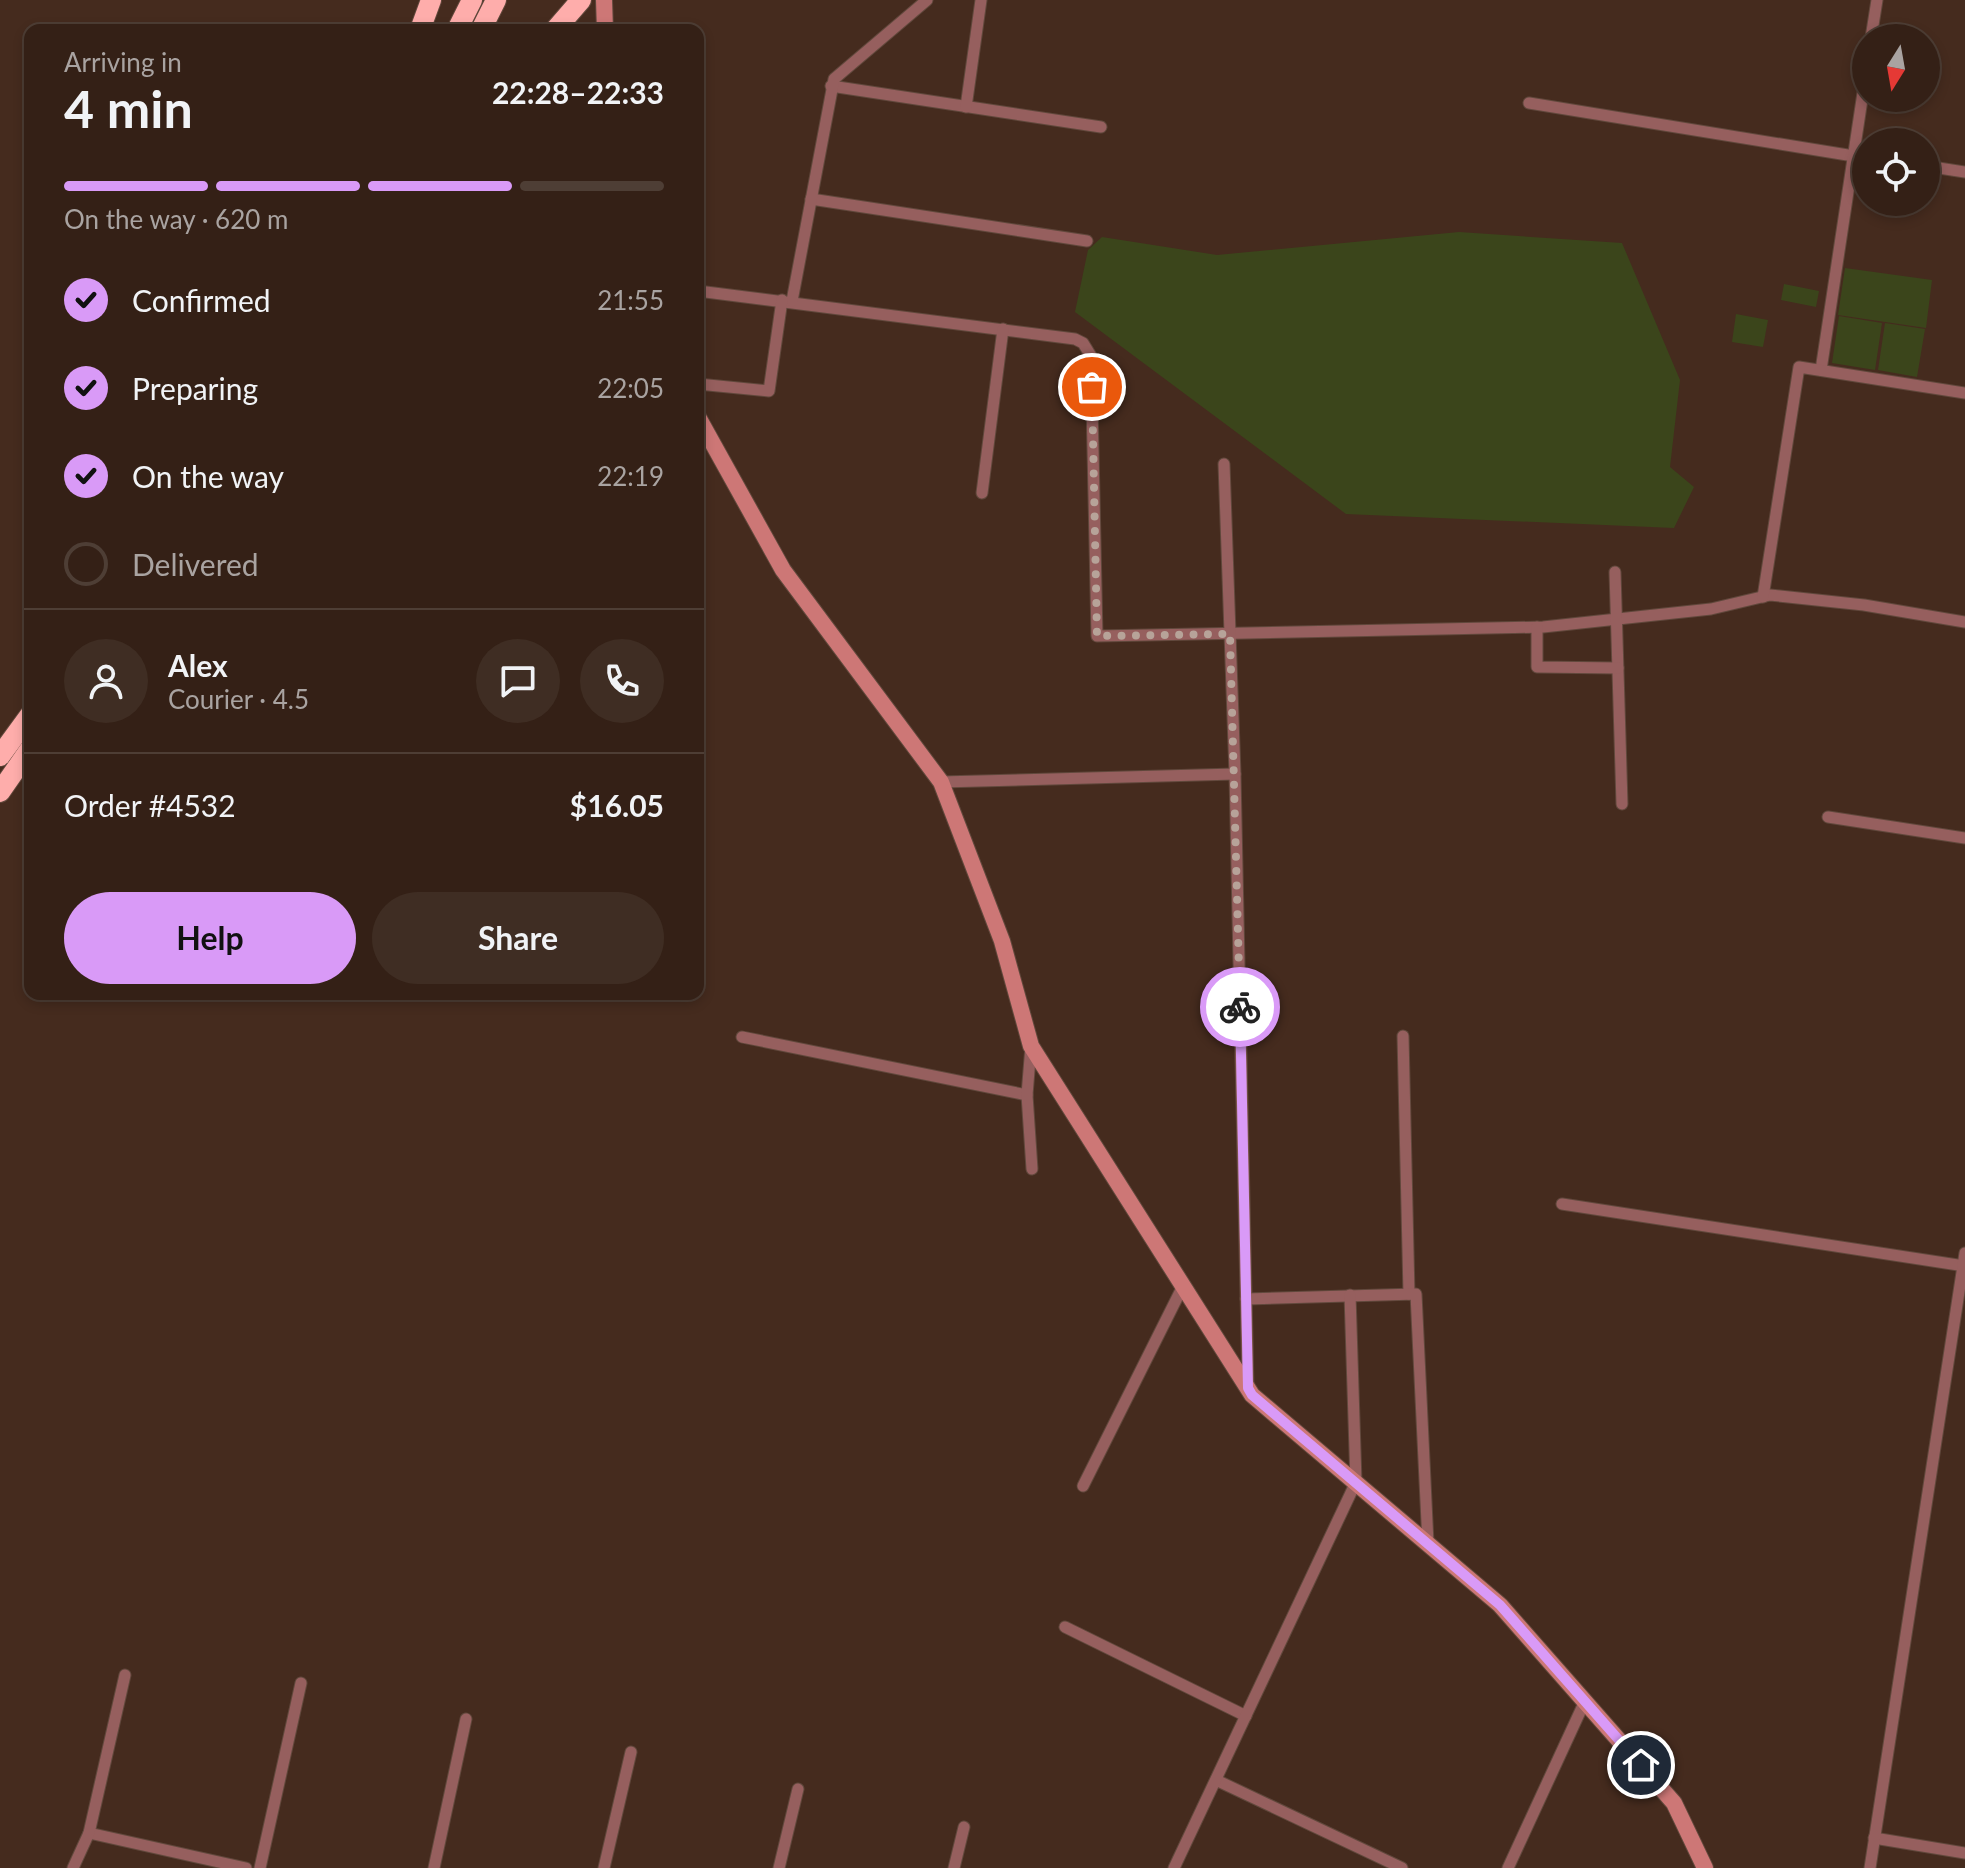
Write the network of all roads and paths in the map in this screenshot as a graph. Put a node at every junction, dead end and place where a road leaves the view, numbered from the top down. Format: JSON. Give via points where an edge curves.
{"nodes":[{"id":1,"x":431,"y":0,"type":"edge"},
{"id":2,"x":472,"y":0,"type":"edge"},
{"id":3,"x":496,"y":0,"type":"edge"},
{"id":4,"x":581,"y":0,"type":"edge"},
{"id":5,"x":604,"y":0,"type":"edge"},
{"id":6,"x":927,"y":0,"type":"edge"},
{"id":7,"x":981,"y":0,"type":"edge"},
{"id":8,"x":1877,"y":0,"type":"edge"},
{"id":9,"x":422,"y":24,"type":"edge"},
{"id":10,"x":460,"y":24,"type":"edge"},
{"id":11,"x":484,"y":24,"type":"edge"},
{"id":12,"x":560,"y":24,"type":"edge"},
{"id":13,"x":605,"y":24,"type":"edge"},
{"id":14,"x":1873,"y":24,"type":"edge"},
{"id":15,"x":831,"y":86,"type":"junction"},
{"id":16,"x":1529,"y":103,"type":"dead end"},
{"id":17,"x":966,"y":107,"type":"junction"},
{"id":18,"x":1101,"y":127,"type":"dead end"},
{"id":19,"x":1852,"y":156,"type":"edge"},
{"id":20,"x":1940,"y":168,"type":"edge"},
{"id":21,"x":1965,"y":172,"type":"edge"},
{"id":22,"x":811,"y":199,"type":"junction"},
{"id":23,"x":1852,"y":201,"type":"edge"},
{"id":24,"x":1087,"y":241,"type":"dead end"},
{"id":25,"x":704,"y":292,"type":"edge"},
{"id":26,"x":787,"y":301,"type":"junction"},
{"id":27,"x":1003,"y":329,"type":"junction"},
{"id":28,"x":1821,"y":370,"type":"junction"},
{"id":29,"x":704,"y":385,"type":"edge"},
{"id":30,"x":1965,"y":393,"type":"edge"},
{"id":31,"x":704,"y":428,"type":"edge"},
{"id":32,"x":1224,"y":464,"type":"dead end"},
{"id":33,"x":982,"y":493,"type":"dead end"},
{"id":34,"x":1615,"y":572,"type":"dead end"},
{"id":35,"x":1763,"y":597,"type":"junction"},
{"id":36,"x":1617,"y":620,"type":"junction"},
{"id":37,"x":1965,"y":622,"type":"edge"},
{"id":38,"x":1537,"y":627,"type":"junction"},
{"id":39,"x":1230,"y":634,"type":"junction"},
{"id":40,"x":1618,"y":668,"type":"junction"},
{"id":41,"x":24,"y":723,"type":"edge"},
{"id":42,"x":0,"y":756,"type":"edge"},
{"id":43,"x":24,"y":758,"type":"edge"},
{"id":44,"x":1235,"y":774,"type":"junction"},
{"id":45,"x":941,"y":782,"type":"junction"},
{"id":46,"x":0,"y":792,"type":"edge"},
{"id":47,"x":1622,"y":804,"type":"dead end"},
{"id":48,"x":1828,"y":817,"type":"dead end"},
{"id":49,"x":1965,"y":838,"type":"edge"},
{"id":50,"x":1403,"y":1036,"type":"dead end"},
{"id":51,"x":742,"y":1037,"type":"dead end"},
{"id":52,"x":1031,"y":1046,"type":"junction"},
{"id":53,"x":1027,"y":1095,"type":"junction"},
{"id":54,"x":1032,"y":1169,"type":"dead end"},
{"id":55,"x":1562,"y":1204,"type":"dead end"},
{"id":56,"x":1965,"y":1253,"type":"edge"},
{"id":57,"x":1964,"y":1266,"type":"edge"},
{"id":58,"x":1183,"y":1286,"type":"junction"},
{"id":59,"x":1409,"y":1294,"type":"junction"},
{"id":60,"x":1350,"y":1295,"type":"junction"},
{"id":61,"x":1246,"y":1299,"type":"junction"},
{"id":62,"x":1248,"y":1388,"type":"junction"},
{"id":63,"x":1356,"y":1482,"type":"junction"},
{"id":64,"x":1083,"y":1486,"type":"dead end"},
{"id":65,"x":1428,"y":1543,"type":"junction"},
{"id":66,"x":1065,"y":1627,"type":"dead end"},
{"id":67,"x":125,"y":1675,"type":"dead end"},
{"id":68,"x":301,"y":1683,"type":"dead end"},
{"id":69,"x":1585,"y":1701,"type":"junction"},
{"id":70,"x":1246,"y":1716,"type":"junction"},
{"id":71,"x":466,"y":1719,"type":"dead end"},
{"id":72,"x":631,"y":1752,"type":"dead end"},
{"id":73,"x":1216,"y":1780,"type":"junction"},
{"id":74,"x":798,"y":1789,"type":"dead end"},
{"id":75,"x":964,"y":1827,"type":"dead end"},
{"id":76,"x":89,"y":1833,"type":"junction"},
{"id":77,"x":1874,"y":1838,"type":"junction"},
{"id":78,"x":1965,"y":1853,"type":"edge"},
{"id":79,"x":73,"y":1868,"type":"edge"},
{"id":80,"x":246,"y":1868,"type":"edge"},
{"id":81,"x":260,"y":1868,"type":"edge"},
{"id":82,"x":434,"y":1868,"type":"edge"},
{"id":83,"x":604,"y":1868,"type":"edge"},
{"id":84,"x":779,"y":1868,"type":"edge"},
{"id":85,"x":954,"y":1868,"type":"edge"},
{"id":86,"x":1174,"y":1868,"type":"edge"},
{"id":87,"x":1402,"y":1868,"type":"edge"},
{"id":88,"x":1508,"y":1868,"type":"edge"},
{"id":89,"x":1705,"y":1868,"type":"edge"},
{"id":90,"x":1870,"y":1868,"type":"edge"}],
"edges":[{"from":1,"to":9,"type":"highway"},
{"from":2,"to":10,"type":"highway"},
{"from":3,"to":11,"type":"highway"},
{"from":4,"to":12,"type":"highway"},
{"from":5,"to":13,"type":"street"},
{"from":6,"to":15,"type":"street","via":[[840,72]]},
{"from":7,"to":17,"type":"street"},
{"from":8,"to":14,"type":"street"},
{"from":15,"to":17,"type":"street"},
{"from":15,"to":22,"type":"street"},
{"from":16,"to":19,"type":"street"},
{"from":17,"to":18,"type":"street"},
{"from":20,"to":21,"type":"street"},
{"from":22,"to":24,"type":"street"},
{"from":22,"to":26,"type":"street"},
{"from":23,"to":28,"type":"street"},
{"from":25,"to":26,"type":"street"},
{"from":26,"to":27,"type":"street"},
{"from":26,"to":29,"type":"street","via":[[769,391]]},
{"from":27,"to":33,"type":"street"},
{"from":27,"to":39,"type":"street","via":[[1075,339],[1091,356],[1097,636]]},
{"from":28,"to":30,"type":"street"},
{"from":28,"to":35,"type":"street","via":[[1799,367]]},
{"from":31,"to":45,"type":"street","via":[[783,570]]},
{"from":32,"to":39,"type":"street"},
{"from":34,"to":36,"type":"street"},
{"from":35,"to":36,"type":"street"},
{"from":35,"to":37,"type":"street","via":[[1864,605]]},
{"from":36,"to":38,"type":"street"},
{"from":36,"to":40,"type":"street"},
{"from":38,"to":39,"type":"street"},
{"from":38,"to":40,"type":"street","via":[[1537,667]]},
{"from":39,"to":44,"type":"street"},
{"from":40,"to":47,"type":"street"},
{"from":41,"to":42,"type":"highway"},
{"from":43,"to":46,"type":"highway"},
{"from":44,"to":45,"type":"street"},
{"from":44,"to":61,"type":"street"},
{"from":45,"to":52,"type":"street","via":[[1002,941]]},
{"from":48,"to":49,"type":"street"},
{"from":50,"to":59,"type":"street"},
{"from":51,"to":53,"type":"street"},
{"from":52,"to":53,"type":"street"},
{"from":52,"to":58,"type":"street"},
{"from":53,"to":54,"type":"street"},
{"from":55,"to":57,"type":"street"},
{"from":56,"to":57,"type":"street"},
{"from":57,"to":77,"type":"street"},
{"from":58,"to":62,"type":"street"},
{"from":58,"to":64,"type":"street"},
{"from":59,"to":60,"type":"street"},
{"from":59,"to":65,"type":"street","via":[[1416,1294]]},
{"from":60,"to":61,"type":"street"},
{"from":60,"to":63,"type":"street"},
{"from":61,"to":62,"type":"street"},
{"from":62,"to":63,"type":"street"},
{"from":63,"to":65,"type":"street"},
{"from":63,"to":70,"type":"street"},
{"from":65,"to":69,"type":"street","via":[[1500,1605]]},
{"from":66,"to":70,"type":"street"},
{"from":67,"to":76,"type":"street"},
{"from":68,"to":81,"type":"street"},
{"from":69,"to":88,"type":"street"},
{"from":69,"to":89,"type":"street","via":[[1674,1803]]},
{"from":70,"to":73,"type":"street"},
{"from":71,"to":82,"type":"street"},
{"from":72,"to":83,"type":"street"},
{"from":73,"to":86,"type":"street"},
{"from":73,"to":87,"type":"street"},
{"from":74,"to":84,"type":"street"},
{"from":75,"to":85,"type":"street"},
{"from":76,"to":79,"type":"street"},
{"from":76,"to":80,"type":"street"},
{"from":77,"to":78,"type":"street"},
{"from":77,"to":90,"type":"street"}]}
